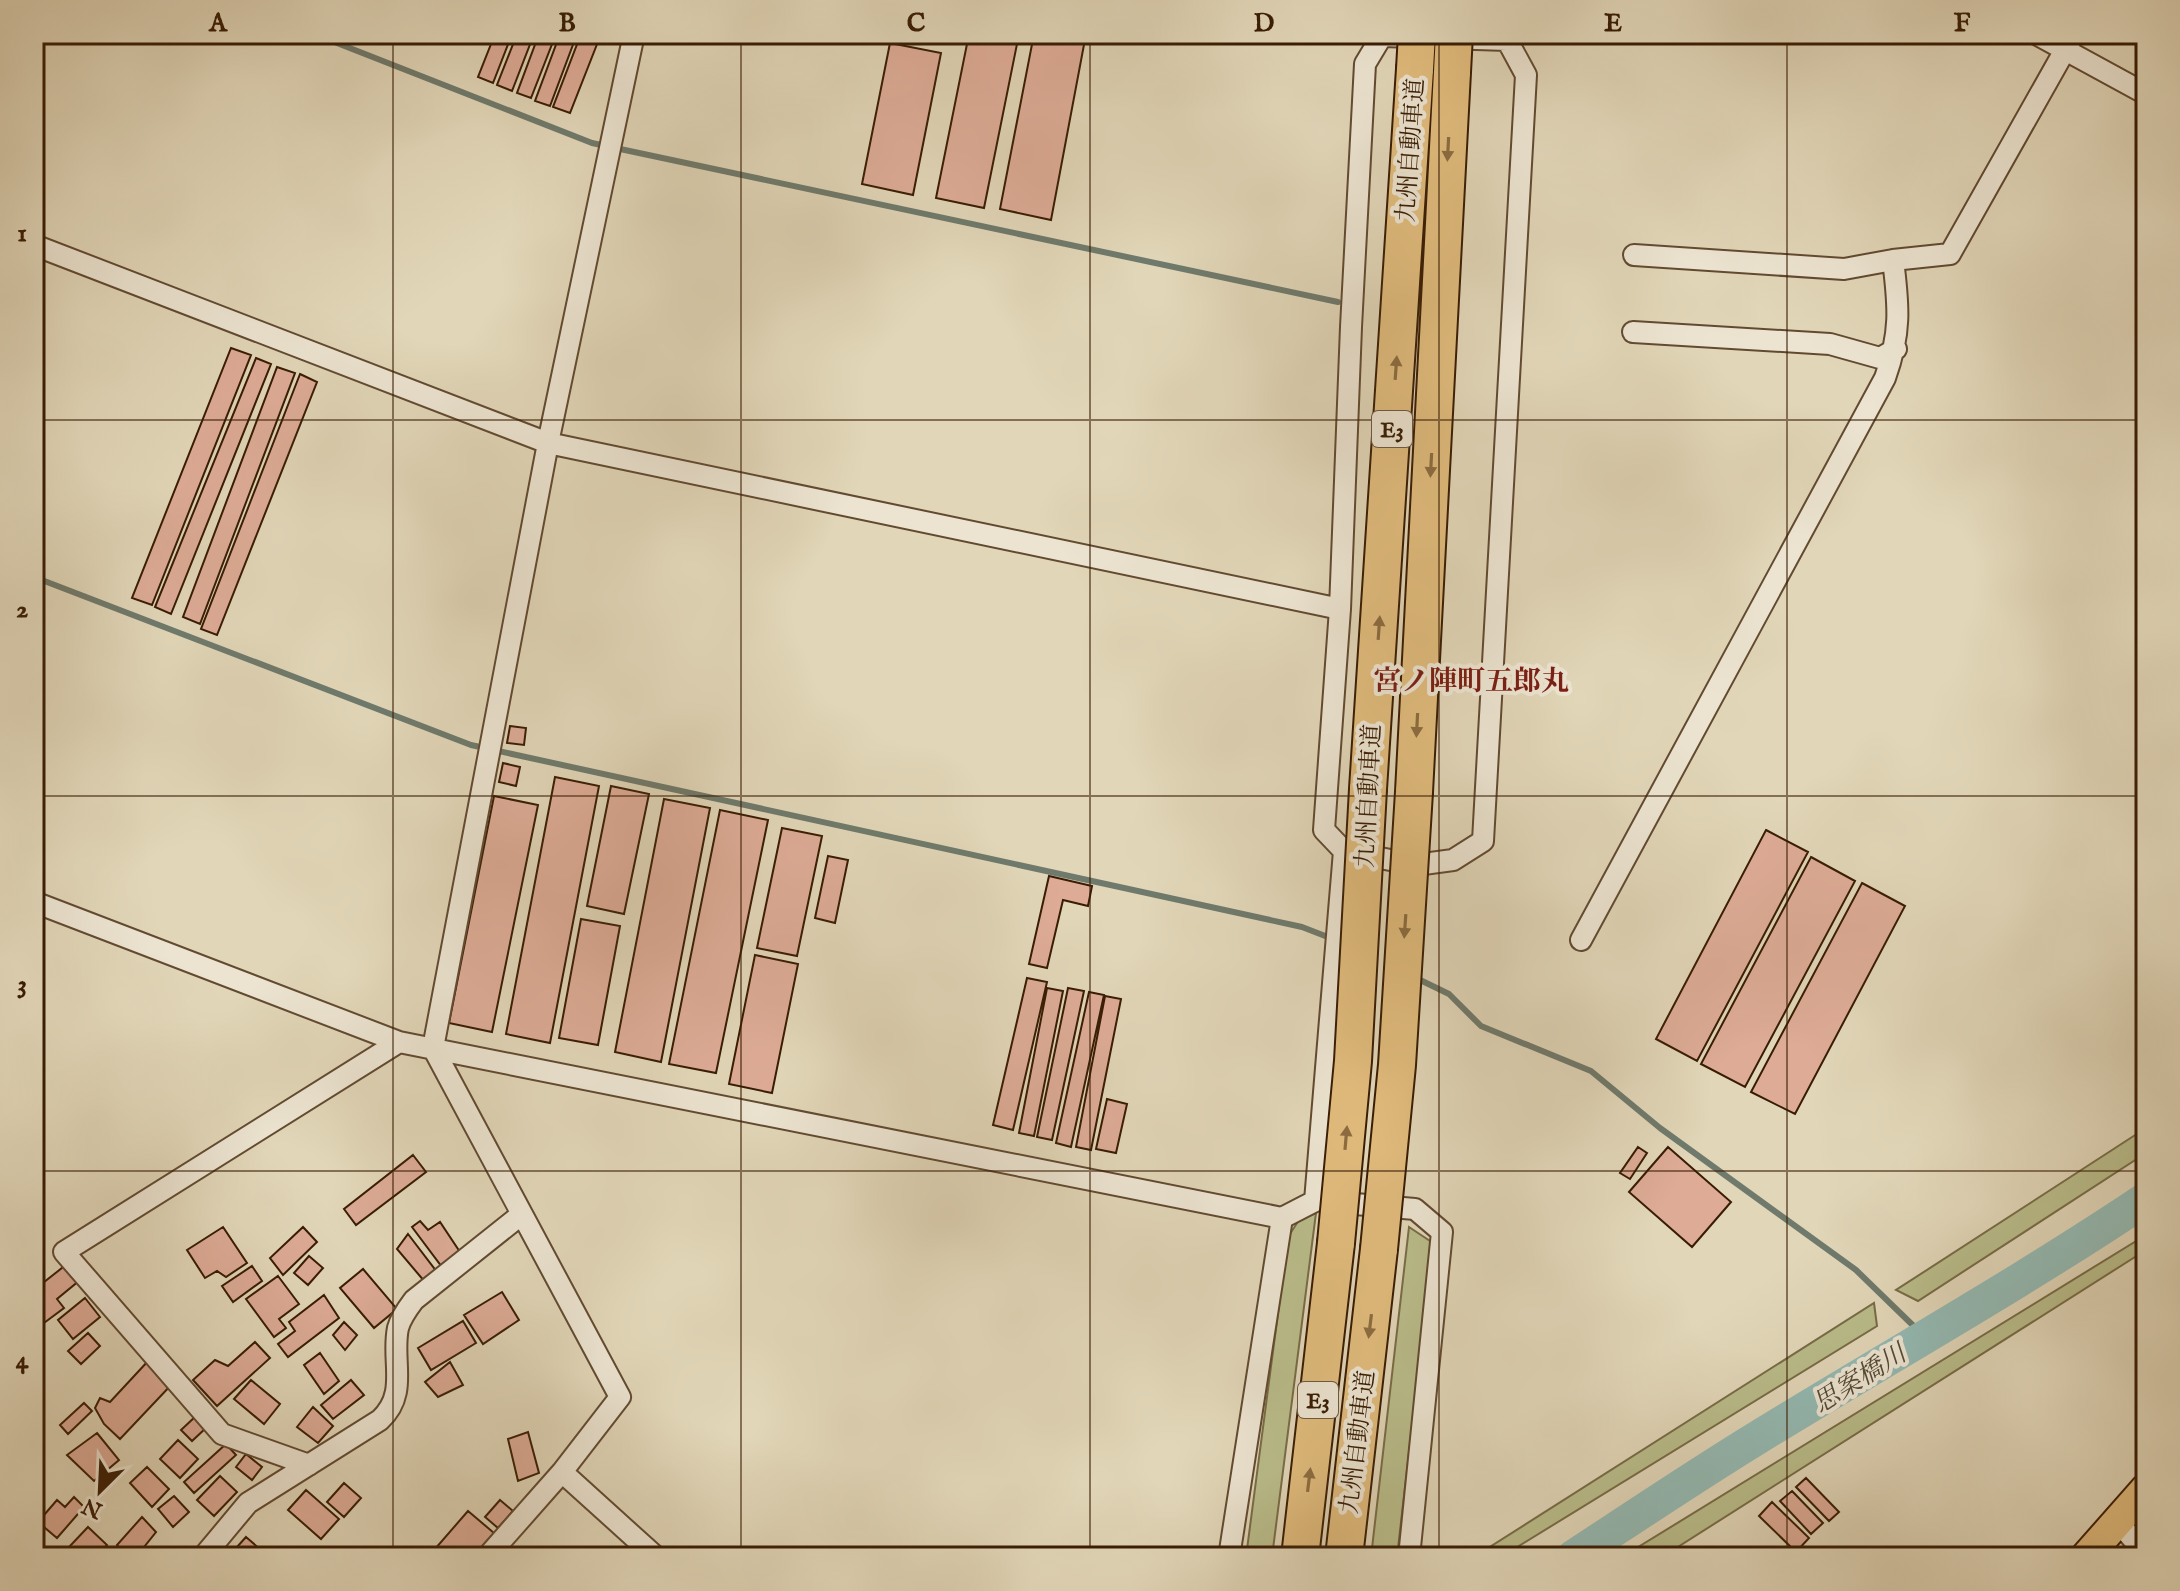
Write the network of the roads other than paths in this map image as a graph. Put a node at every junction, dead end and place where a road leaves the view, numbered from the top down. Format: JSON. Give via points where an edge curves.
{"nodes":[{"id":1,"x":634,"y":34,"type":"edge"},
{"id":2,"x":1454,"y":34,"type":"edge"},
{"id":3,"x":2036,"y":34,"type":"edge"},
{"id":4,"x":2069,"y":42,"type":"edge"},
{"id":5,"x":1400,"y":43,"type":"edge"},
{"id":6,"x":2146,"y":94,"type":"edge"},
{"id":7,"x":34,"y":245,"type":"edge"},
{"id":8,"x":1634,"y":255,"type":"dead end"},
{"id":9,"x":1893,"y":260,"type":"junction"},
{"id":10,"x":1633,"y":332,"type":"dead end"},
{"id":11,"x":1896,"y":349,"type":"junction"},
{"id":12,"x":548,"y":443,"type":"junction"},
{"id":13,"x":1340,"y":609,"type":"junction"},
{"id":14,"x":1344,"y":851,"type":"junction"},
{"id":15,"x":34,"y":902,"type":"edge"},
{"id":16,"x":1581,"y":940,"type":"dead end"},
{"id":17,"x":399,"y":1042,"type":"junction"},
{"id":18,"x":433,"y":1048,"type":"junction"},
{"id":19,"x":1315,"y":1201,"type":"junction"},
{"id":20,"x":522,"y":1214,"type":"junction"},
{"id":21,"x":1282,"y":1218,"type":"junction"},
{"id":22,"x":309,"y":1465,"type":"junction"},
{"id":23,"x":562,"y":1472,"type":"junction"},
{"id":24,"x":2146,"y":1489,"type":"edge"},
{"id":25,"x":2118,"y":1522,"type":"junction"},
{"id":26,"x":2146,"y":1554,"type":"edge"},
{"id":27,"x":203,"y":1557,"type":"edge"},
{"id":28,"x":487,"y":1557,"type":"edge"},
{"id":29,"x":656,"y":1557,"type":"edge"},
{"id":30,"x":1229,"y":1557,"type":"edge"},
{"id":31,"x":1300,"y":1557,"type":"edge"},
{"id":32,"x":1344,"y":1557,"type":"edge"},
{"id":33,"x":1409,"y":1557,"type":"edge"},
{"id":34,"x":2086,"y":1557,"type":"edge"}],
"edges":[{"from":1,"to":12,"type":"street"},
{"from":2,"to":32,"type":"highway","name":"九州自動車道","number":"E3","one_way":true,"bridge":true,"via":[[1397,1065]]},
{"from":3,"to":4,"type":"street"},
{"from":4,"to":6,"type":"street"},
{"from":4,"to":9,"type":"street","via":[[1950,254]]},
{"from":5,"to":13,"type":"street","via":[[1365,64]]},
{"from":5,"to":14,"type":"street","via":[[1507,40],[1526,75],[1483,841],[1453,860],[1416,865]]},
{"from":31,"to":5,"type":"highway","name":"九州自動車道","number":"E3","one_way":true,"bridge":true,"via":[[1353,1061]]},
{"from":7,"to":12,"type":"street"},
{"from":8,"to":9,"type":"street","via":[[1844,269]]},
{"from":9,"to":11,"type":"street","via":[[1899,307]]},
{"from":10,"to":11,"type":"street","via":[[1830,344],[1880,358]]},
{"from":11,"to":16,"type":"street","via":[[1826,489]]},
{"from":12,"to":13,"type":"street"},
{"from":12,"to":18,"type":"street"},
{"from":13,"to":14,"type":"street","via":[[1324,830]]},
{"from":14,"to":19,"type":"street"},
{"from":15,"to":17,"type":"street"},
{"from":17,"to":18,"type":"street"},
{"from":17,"to":22,"type":"street","via":[[64,1252],[222,1434]]},
{"from":18,"to":20,"type":"street"},
{"from":18,"to":21,"type":"street"},
{"from":19,"to":21,"type":"street"},
{"from":19,"to":33,"type":"street","via":[[1415,1209],[1442,1232]]},
{"from":20,"to":22,"type":"street","via":[[414,1300],[398,1327],[391,1410]]},
{"from":20,"to":23,"type":"street","via":[[620,1397]]},
{"from":21,"to":30,"type":"street"},
{"from":22,"to":27,"type":"street","via":[[248,1503]]},
{"from":23,"to":28,"type":"street"},
{"from":23,"to":29,"type":"street"},
{"from":24,"to":25,"type":"main road"},
{"from":25,"to":26,"type":"street"},
{"from":25,"to":34,"type":"main road"}]}
